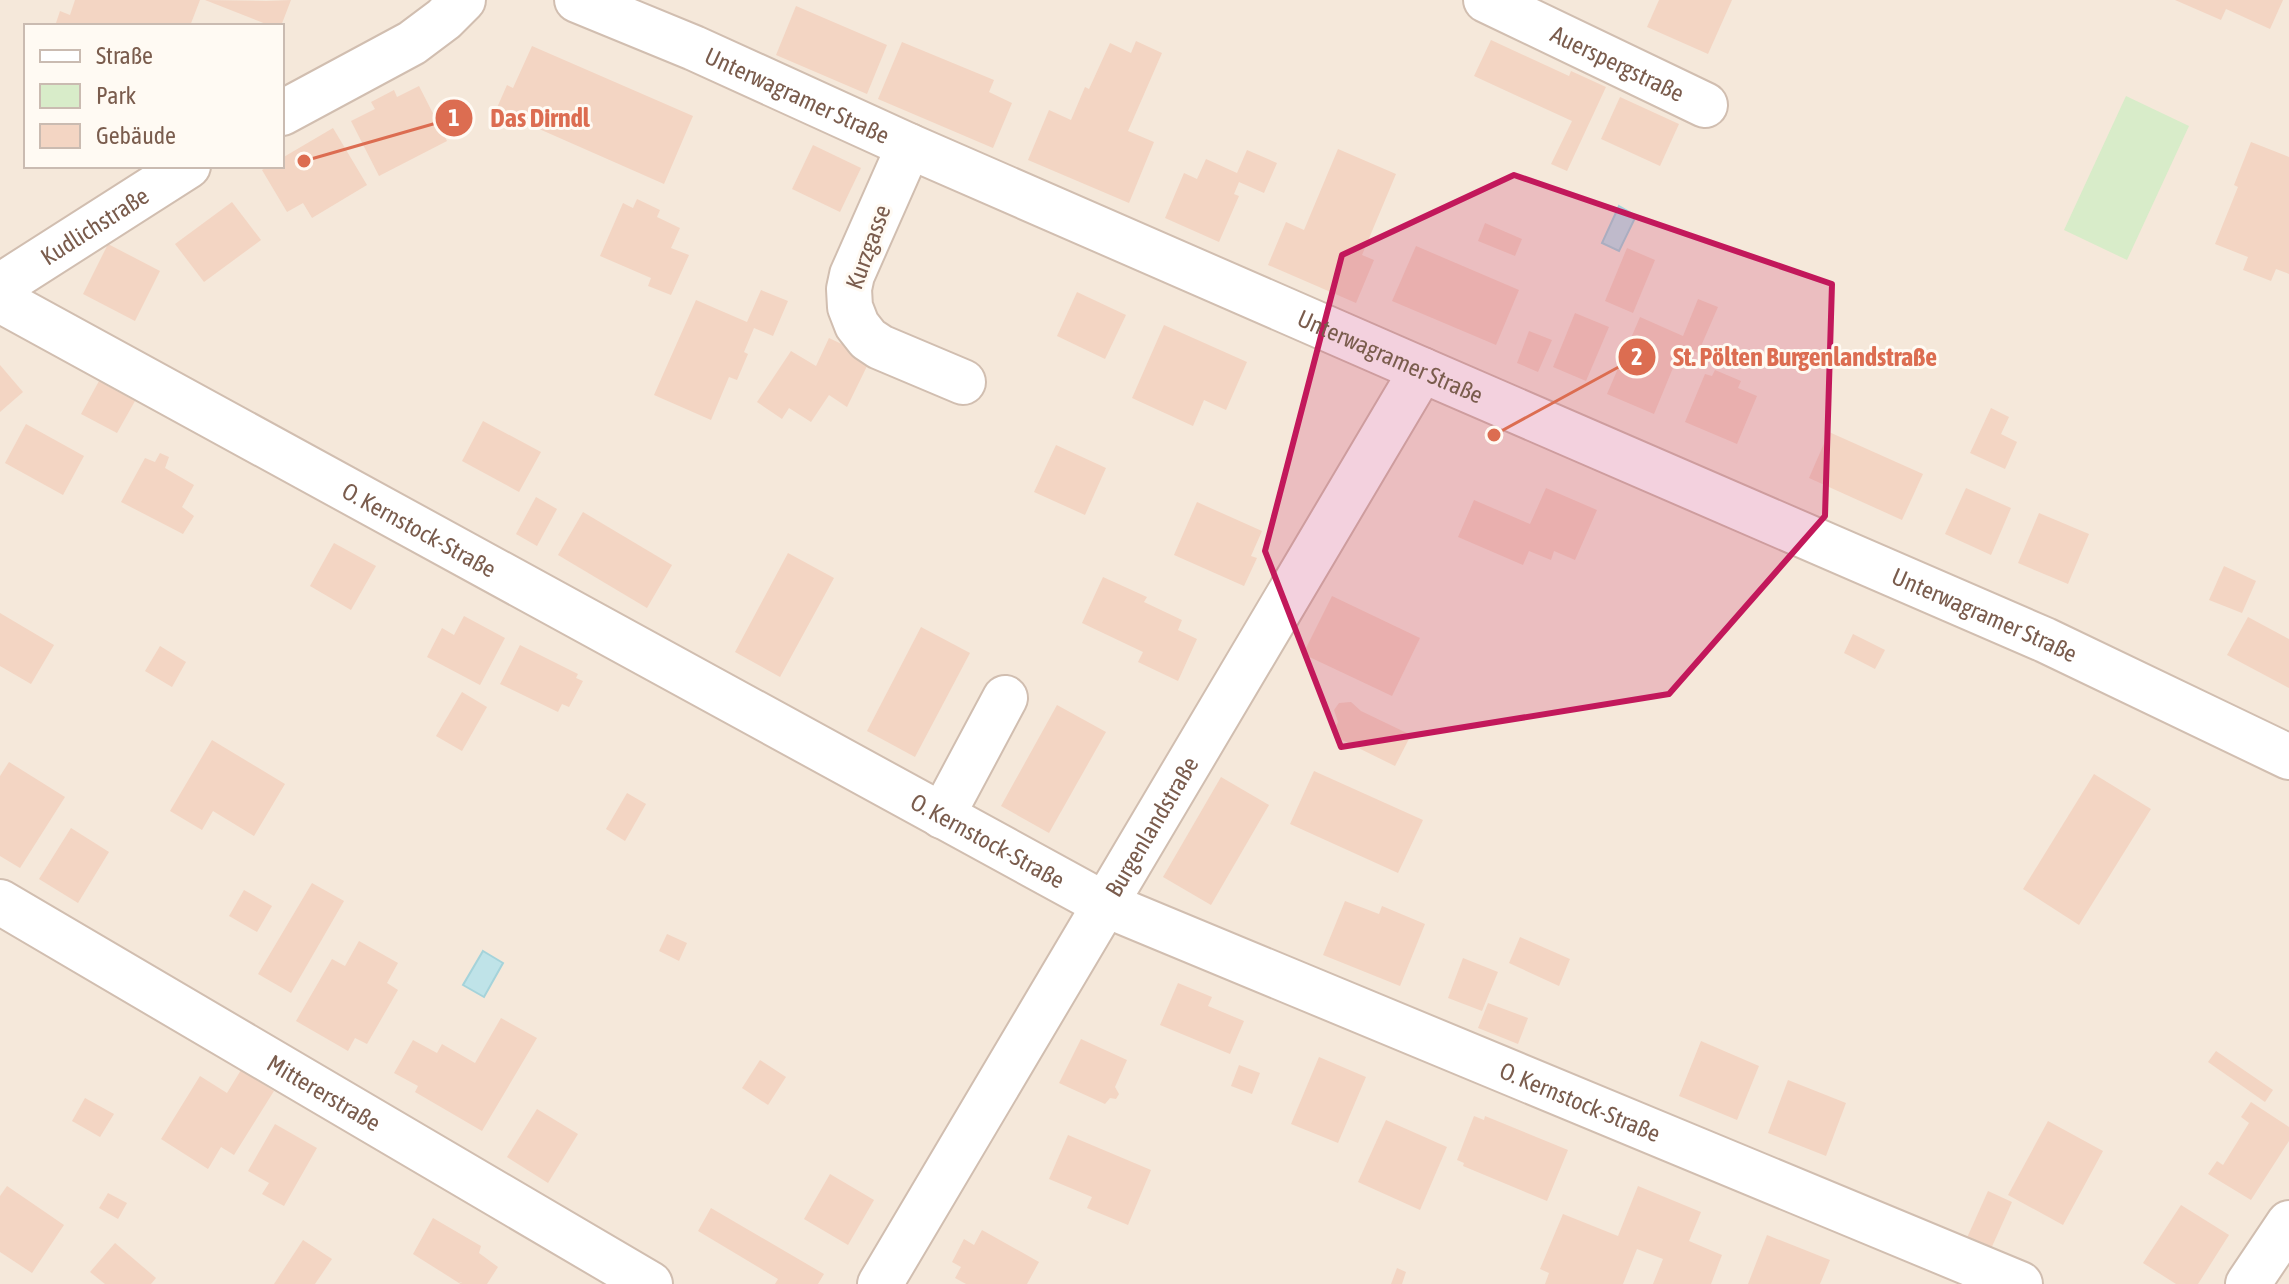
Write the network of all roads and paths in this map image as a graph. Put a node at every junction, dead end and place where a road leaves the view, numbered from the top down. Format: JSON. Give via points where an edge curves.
{"nodes":[{"id":1,"x":463,"y":0,"type":"edge"},
{"id":2,"x":1486,"y":0,"type":"edge"},
{"id":3,"x":595,"y":4,"type":"edge"},
{"id":4,"x":1705,"y":105,"type":"dead end"},
{"id":5,"x":284,"y":112,"type":"edge"},
{"id":6,"x":909,"y":146,"type":"junction"},
{"id":7,"x":185,"y":168,"type":"edge"},
{"id":8,"x":0,"y":286,"type":"edge"},
{"id":9,"x":0,"y":300,"type":"edge"},
{"id":10,"x":1422,"y":370,"type":"junction"},
{"id":11,"x":963,"y":382,"type":"dead end"},
{"id":12,"x":1005,"y":698,"type":"dead end"},
{"id":13,"x":2289,"y":757,"type":"edge"},
{"id":14,"x":942,"y":816,"type":"junction"},
{"id":15,"x":0,"y":902,"type":"edge"},
{"id":16,"x":1104,"y":904,"type":"junction"},
{"id":17,"x":2289,"y":1223,"type":"edge"},
{"id":18,"x":650,"y":1284,"type":"edge"},
{"id":19,"x":880,"y":1284,"type":"edge"},
{"id":20,"x":2020,"y":1284,"type":"edge"},
{"id":21,"x":2248,"y":1284,"type":"edge"}],
"edges":[{"from":1,"to":5,"type":"street","via":[[412,43]]},
{"from":2,"to":4,"type":"street","name":"Auerspergstraße"},
{"from":3,"to":6,"type":"street","name":"Unterwagramer Straße"},
{"from":6,"to":10,"type":"street","name":"Unterwagramer Straße"},
{"from":6,"to":11,"type":"street","name":"Kurzgasse","via":[[852,275],[850,307],[857,325],[874,343]]},
{"from":7,"to":8,"type":"street","name":"Kudlichstraße"},
{"from":9,"to":14,"type":"street","name":"O. Kernstock-Straße"},
{"from":10,"to":13,"type":"street","name":"Unterwagramer Straße","via":[[2045,640]]},
{"from":10,"to":16,"type":"street","name":"Burgenlandstraße"},
{"from":12,"to":14,"type":"street"},
{"from":14,"to":16,"type":"street","name":"O. Kernstock-Straße"},
{"from":15,"to":18,"type":"street","name":"Mittererstraße"},
{"from":16,"to":19,"type":"street","name":"Burgenlandstraße"},
{"from":16,"to":20,"type":"street","name":"O. Kernstock-Straße"},
{"from":17,"to":21,"type":"street"}]}
